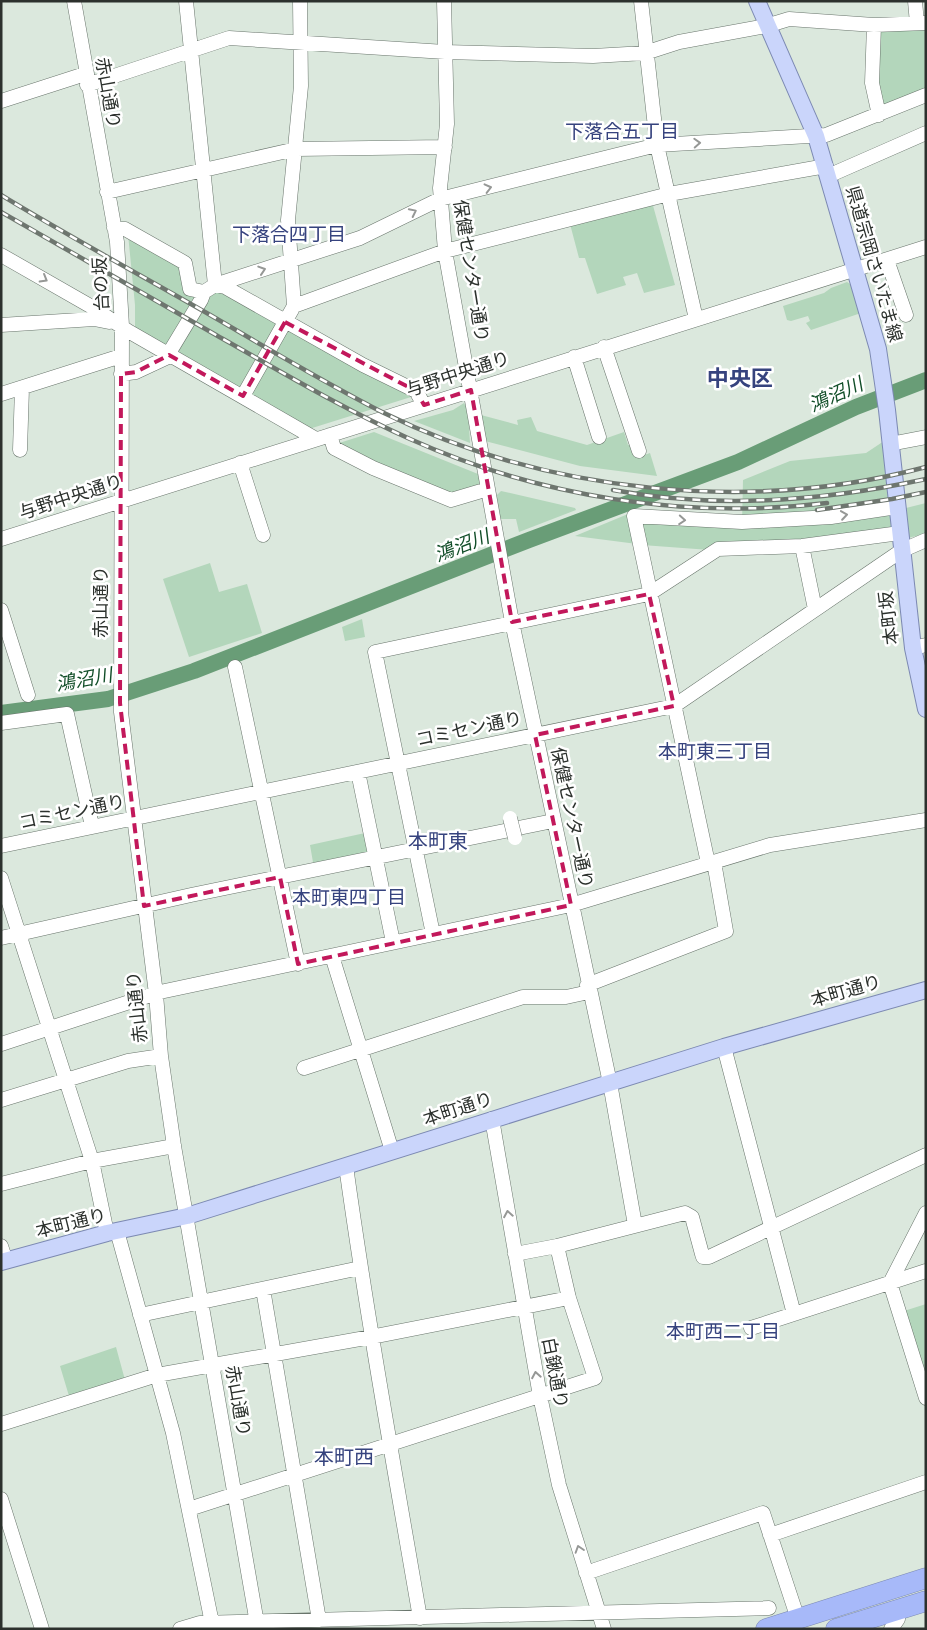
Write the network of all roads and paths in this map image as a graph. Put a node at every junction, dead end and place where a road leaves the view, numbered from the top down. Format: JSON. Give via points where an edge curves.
{"nodes":[{"id":1,"x":186,"y":1,"type":"edge"},
{"id":2,"x":300,"y":1,"type":"edge"},
{"id":3,"x":444,"y":1,"type":"edge"},
{"id":4,"x":641,"y":1,"type":"edge"},
{"id":5,"x":756,"y":1,"type":"edge"},
{"id":6,"x":915,"y":1,"type":"edge"},
{"id":7,"x":76,"y":2,"type":"edge"},
{"id":8,"x":922,"y":23,"type":"edge"},
{"id":9,"x":874,"y":25,"type":"junction"},
{"id":10,"x":766,"y":26,"type":"junction"},
{"id":11,"x":302,"y":44,"type":"junction"},
{"id":12,"x":191,"y":51,"type":"junction"},
{"id":13,"x":445,"y":52,"type":"junction"},
{"id":14,"x":645,"y":52,"type":"junction"},
{"id":15,"x":86,"y":79,"type":"junction"},
{"id":16,"x":926,"y":95,"type":"edge"},
{"id":17,"x":1,"y":101,"type":"edge"},
{"id":18,"x":879,"y":115,"type":"junction"},
{"id":19,"x":926,"y":133,"type":"edge"},
{"id":20,"x":816,"y":136,"type":"junction"},
{"id":21,"x":657,"y":145,"type":"junction"},
{"id":22,"x":445,"y":146,"type":"junction"},
{"id":23,"x":296,"y":149,"type":"junction"},
{"id":24,"x":202,"y":170,"type":"junction"},
{"id":25,"x":827,"y":171,"type":"junction"},
{"id":26,"x":108,"y":192,"type":"junction"},
{"id":27,"x":669,"y":194,"type":"junction"},
{"id":28,"x":440,"y":199,"type":"junction"},
{"id":29,"x":114,"y":228,"type":"junction"},
{"id":30,"x":926,"y":247,"type":"edge"},
{"id":31,"x":445,"y":251,"type":"junction"},
{"id":32,"x":1,"y":255,"type":"edge"},
{"id":33,"x":293,"y":260,"type":"junction"},
{"id":34,"x":887,"y":260,"type":"junction"},
{"id":35,"x":854,"y":270,"type":"junction"},
{"id":36,"x":210,"y":289,"type":"junction"},
{"id":37,"x":294,"y":306,"type":"junction"},
{"id":38,"x":906,"y":314,"type":"dead end"},
{"id":39,"x":696,"y":319,"type":"junction"},
{"id":40,"x":285,"y":322,"type":"junction"},
{"id":41,"x":1,"y":324,"type":"edge"},
{"id":42,"x":122,"y":326,"type":"junction"},
{"id":43,"x":604,"y":347,"type":"junction"},
{"id":44,"x":169,"y":355,"type":"junction"},
{"id":45,"x":122,"y":356,"type":"junction"},
{"id":46,"x":574,"y":357,"type":"junction"},
{"id":47,"x":121,"y":374,"type":"junction"},
{"id":48,"x":22,"y":388,"type":"junction"},
{"id":49,"x":471,"y":390,"type":"junction"},
{"id":50,"x":1,"y":394,"type":"edge"},
{"id":51,"x":243,"y":396,"type":"junction"},
{"id":52,"x":424,"y":405,"type":"junction"},
{"id":53,"x":330,"y":435,"type":"junction"},
{"id":54,"x":599,"y":437,"type":"dead end"},
{"id":55,"x":926,"y":437,"type":"edge"},
{"id":56,"x":316,"y":439,"type":"junction"},
{"id":57,"x":890,"y":444,"type":"junction"},
{"id":58,"x":20,"y":450,"type":"dead end"},
{"id":59,"x":639,"y":451,"type":"dead end"},
{"id":60,"x":240,"y":463,"type":"junction"},
{"id":61,"x":488,"y":489,"type":"junction"},
{"id":62,"x":120,"y":500,"type":"junction"},
{"id":63,"x":897,"y":507,"type":"junction"},
{"id":64,"x":900,"y":532,"type":"junction"},
{"id":65,"x":263,"y":535,"type":"dead end"},
{"id":66,"x":1,"y":540,"type":"edge"},
{"id":67,"x":926,"y":540,"type":"edge"},
{"id":68,"x":802,"y":546,"type":"junction"},
{"id":69,"x":902,"y":551,"type":"junction"},
{"id":70,"x":649,"y":594,"type":"junction"},
{"id":71,"x":814,"y":609,"type":"junction"},
{"id":72,"x":1,"y":610,"type":"edge"},
{"id":73,"x":512,"y":622,"type":"junction"},
{"id":74,"x":919,"y":647,"type":"edge"},
{"id":75,"x":234,"y":667,"type":"dead end"},
{"id":76,"x":28,"y":695,"type":"dead end"},
{"id":77,"x":674,"y":706,"type":"junction"},
{"id":78,"x":926,"y":709,"type":"edge"},
{"id":79,"x":1,"y":723,"type":"edge"},
{"id":80,"x":535,"y":735,"type":"junction"},
{"id":81,"x":398,"y":763,"type":"junction"},
{"id":82,"x":358,"y":772,"type":"junction"},
{"id":83,"x":262,"y":793,"type":"junction"},
{"id":84,"x":510,"y":818,"type":"dead end"},
{"id":85,"x":134,"y":819,"type":"junction"},
{"id":86,"x":926,"y":820,"type":"edge"},
{"id":87,"x":553,"y":821,"type":"junction"},
{"id":88,"x":92,"y":826,"type":"junction"},
{"id":89,"x":515,"y":838,"type":"dead end"},
{"id":90,"x":1,"y":846,"type":"edge"},
{"id":91,"x":415,"y":849,"type":"junction"},
{"id":92,"x":376,"y":857,"type":"junction"},
{"id":93,"x":711,"y":862,"type":"junction"},
{"id":94,"x":280,"y":877,"type":"junction"},
{"id":95,"x":1,"y":878,"type":"edge"},
{"id":96,"x":571,"y":905,"type":"junction"},
{"id":97,"x":144,"y":906,"type":"junction"},
{"id":98,"x":19,"y":933,"type":"junction"},
{"id":99,"x":433,"y":934,"type":"junction"},
{"id":100,"x":1,"y":938,"type":"edge"},
{"id":101,"x":393,"y":942,"type":"junction"},
{"id":102,"x":332,"y":956,"type":"junction"},
{"id":103,"x":298,"y":964,"type":"junction"},
{"id":104,"x":588,"y":988,"type":"junction"},
{"id":105,"x":926,"y":990,"type":"edge"},
{"id":106,"x":156,"y":994,"type":"junction"},
{"id":107,"x":49,"y":1029,"type":"junction"},
{"id":108,"x":1,"y":1044,"type":"edge"},
{"id":109,"x":724,"y":1047,"type":"junction"},
{"id":110,"x":361,"y":1050,"type":"junction"},
{"id":111,"x":162,"y":1056,"type":"junction"},
{"id":112,"x":304,"y":1068,"type":"dead end"},
{"id":113,"x":65,"y":1080,"type":"junction"},
{"id":114,"x":610,"y":1083,"type":"junction"},
{"id":115,"x":1,"y":1100,"type":"edge"},
{"id":116,"x":492,"y":1119,"type":"junction"},
{"id":117,"x":174,"y":1146,"type":"junction"},
{"id":118,"x":392,"y":1151,"type":"junction"},
{"id":119,"x":926,"y":1155,"type":"edge"},
{"id":120,"x":92,"y":1161,"type":"junction"},
{"id":121,"x":346,"y":1166,"type":"junction"},
{"id":122,"x":1,"y":1184,"type":"edge"},
{"id":123,"x":926,"y":1213,"type":"edge"},
{"id":124,"x":187,"y":1216,"type":"junction"},
{"id":125,"x":635,"y":1225,"type":"junction"},
{"id":126,"x":770,"y":1228,"type":"junction"},
{"id":127,"x":112,"y":1232,"type":"junction"},
{"id":128,"x":557,"y":1246,"type":"junction"},
{"id":129,"x":515,"y":1254,"type":"junction"},
{"id":130,"x":3,"y":1256,"type":"edge"},
{"id":131,"x":360,"y":1268,"type":"junction"},
{"id":132,"x":926,"y":1271,"type":"edge"},
{"id":133,"x":890,"y":1282,"type":"junction"},
{"id":134,"x":263,"y":1289,"type":"junction"},
{"id":135,"x":569,"y":1298,"type":"junction"},
{"id":136,"x":202,"y":1302,"type":"junction"},
{"id":137,"x":524,"y":1308,"type":"junction"},
{"id":138,"x":794,"y":1314,"type":"junction"},
{"id":139,"x":140,"y":1316,"type":"junction"},
{"id":140,"x":752,"y":1328,"type":"dead end"},
{"id":141,"x":371,"y":1337,"type":"junction"},
{"id":142,"x":274,"y":1354,"type":"junction"},
{"id":143,"x":212,"y":1365,"type":"junction"},
{"id":144,"x":157,"y":1375,"type":"junction"},
{"id":145,"x":540,"y":1396,"type":"junction"},
{"id":146,"x":926,"y":1398,"type":"edge"},
{"id":147,"x":1,"y":1424,"type":"edge"},
{"id":148,"x":392,"y":1444,"type":"junction"},
{"id":149,"x":294,"y":1476,"type":"junction"},
{"id":150,"x":926,"y":1482,"type":"edge"},
{"id":151,"x":235,"y":1495,"type":"junction"},
{"id":152,"x":1,"y":1499,"type":"edge"},
{"id":153,"x":189,"y":1509,"type":"junction"},
{"id":154,"x":770,"y":1535,"type":"junction"},
{"id":155,"x":586,"y":1573,"type":"junction"},
{"id":156,"x":926,"y":1578,"type":"edge"},
{"id":157,"x":926,"y":1588,"type":"edge"},
{"id":158,"x":926,"y":1601,"type":"edge"},
{"id":159,"x":769,"y":1608,"type":"dead end"},
{"id":160,"x":926,"y":1611,"type":"edge"},
{"id":161,"x":598,"y":1612,"type":"junction"},
{"id":162,"x":794,"y":1619,"type":"edge"},
{"id":163,"x":319,"y":1620,"type":"junction"},
{"id":164,"x":426,"y":1621,"type":"edge"},
{"id":165,"x":212,"y":1623,"type":"junction"},
{"id":166,"x":373,"y":1624,"type":"edge"},
{"id":167,"x":894,"y":1624,"type":"edge"},
{"id":168,"x":258,"y":1625,"type":"edge"},
{"id":169,"x":42,"y":1629,"type":"edge"},
{"id":170,"x":180,"y":1629,"type":"edge"},
{"id":171,"x":604,"y":1629,"type":"edge"},
{"id":172,"x":766,"y":1629,"type":"edge"},
{"id":173,"x":836,"y":1629,"type":"edge"},
{"id":174,"x":866,"y":1629,"type":"edge"}],
"edges":[{"from":1,"to":12,"type":"street"},
{"from":2,"to":11,"type":"street"},
{"from":3,"to":13,"type":"street","name":"保健センター通り"},
{"from":4,"to":14,"type":"street"},
{"from":5,"to":10,"type":"main road","name":"県道宗岡さいたま線"},
{"from":6,"to":8,"type":"street"},
{"from":7,"to":15,"type":"street","name":"赤山通り"},
{"from":8,"to":9,"type":"street"},
{"from":9,"to":10,"type":"street","via":[[788,19]]},
{"from":9,"to":18,"type":"street","via":[[872,84]]},
{"from":10,"to":14,"type":"street","via":[[679,42]]},
{"from":10,"to":20,"type":"main road","name":"県道宗岡さいたま線"},
{"from":11,"to":12,"type":"street","via":[[229,38]]},
{"from":11,"to":13,"type":"street"},
{"from":11,"to":23,"type":"street"},
{"from":12,"to":15,"type":"street"},
{"from":12,"to":24,"type":"street"},
{"from":13,"to":14,"type":"street","via":[[594,56]]},
{"from":13,"to":22,"type":"street","name":"保健センター通り"},
{"from":14,"to":21,"type":"street"},
{"from":15,"to":17,"type":"street"},
{"from":15,"to":26,"type":"street","name":"赤山通り"},
{"from":16,"to":18,"type":"street"},
{"from":18,"to":20,"type":"street"},
{"from":19,"to":25,"type":"street"},
{"from":21,"to":20,"type":"street","one_way":true},
{"from":20,"to":25,"type":"main road","name":"県道宗岡さいたま線"},
{"from":21,"to":27,"type":"street"},
{"from":28,"to":21,"type":"street","one_way":true},
{"from":22,"to":23,"type":"street"},
{"from":22,"to":28,"type":"street","name":"保健センター通り"},
{"from":23,"to":24,"type":"street"},
{"from":23,"to":33,"type":"street","via":[[288,220]]},
{"from":24,"to":26,"type":"street"},
{"from":24,"to":36,"type":"street"},
{"from":25,"to":27,"type":"street"},
{"from":25,"to":35,"type":"main road","name":"県道宗岡さいたま線"},
{"from":26,"to":29,"type":"street","name":"台の坂"},
{"from":27,"to":31,"type":"street"},
{"from":27,"to":39,"type":"street"},
{"from":28,"to":31,"type":"street","name":"保健センター通り"},
{"from":33,"to":28,"type":"street","one_way":true,"via":[[360,238]]},
{"from":29,"to":36,"type":"street","via":[[125,229],[185,263],[190,289],[197,293]]},
{"from":29,"to":42,"type":"street","name":"台の坂"},
{"from":30,"to":34,"type":"street","name":"与野中央通り"},
{"from":31,"to":37,"type":"street"},
{"from":31,"to":49,"type":"street","name":"保健センター通り"},
{"from":32,"to":42,"type":"street","one_way":true},
{"from":36,"to":33,"type":"street","one_way":true},
{"from":33,"to":37,"type":"street"},
{"from":34,"to":35,"type":"street","name":"与野中央通り"},
{"from":34,"to":38,"type":"street"},
{"from":35,"to":39,"type":"street","name":"与野中央通り"},
{"from":35,"to":57,"type":"main road","name":"県道宗岡さいたま線","via":[[878,349]]},
{"from":36,"to":40,"type":"street","via":[[225,287]]},
{"from":36,"to":44,"type":"street"},
{"from":37,"to":40,"type":"street"},
{"from":39,"to":43,"type":"street","name":"与野中央通り"},
{"from":40,"to":51,"type":"street"},
{"from":40,"to":52,"type":"street","via":[[416,391]]},
{"from":41,"to":42,"type":"street","via":[[94,319]]},
{"from":42,"to":44,"type":"street"},
{"from":42,"to":45,"type":"street","name":"台の坂"},
{"from":43,"to":46,"type":"street","name":"与野中央通り"},
{"from":43,"to":59,"type":"street"},
{"from":44,"to":47,"type":"street","via":[[136,372]]},
{"from":44,"to":51,"type":"street"},
{"from":45,"to":47,"type":"street","name":"台の坂"},
{"from":45,"to":48,"type":"street"},
{"from":46,"to":49,"type":"street","name":"与野中央通り"},
{"from":46,"to":54,"type":"street"},
{"from":47,"to":62,"type":"street","name":"赤山通り"},
{"from":48,"to":50,"type":"street"},
{"from":48,"to":58,"type":"street"},
{"from":49,"to":52,"type":"street","name":"与野中央通り"},
{"from":49,"to":61,"type":"street","name":"保健センター通り"},
{"from":51,"to":56,"type":"street"},
{"from":52,"to":53,"type":"street","name":"与野中央通り"},
{"from":53,"to":56,"type":"street","name":"与野中央通り"},
{"from":53,"to":61,"type":"street","via":[[334,448],[451,500]]},
{"from":55,"to":57,"type":"street"},
{"from":56,"to":60,"type":"street","name":"与野中央通り"},
{"from":57,"to":63,"type":"main road","name":"県道宗岡さいたま線"},
{"from":60,"to":62,"type":"street","name":"与野中央通り"},
{"from":60,"to":65,"type":"street"},
{"from":61,"to":73,"type":"street","name":"保健センター通り"},
{"from":62,"to":66,"type":"street","name":"与野中央通り"},
{"from":62,"to":85,"type":"street","name":"赤山通り","via":[[120,703]]},
{"from":63,"to":64,"type":"main road","name":"県道宗岡さいたま線"},
{"from":70,"to":63,"type":"street","one_way":true,"via":[[634,516],[742,522],[831,517]]},
{"from":64,"to":68,"type":"street"},
{"from":64,"to":69,"type":"main road","name":"県道宗岡さいたま線"},
{"from":67,"to":69,"type":"street","name":"コミセン通り"},
{"from":68,"to":70,"type":"street","via":[[718,549]]},
{"from":68,"to":71,"type":"street"},
{"from":69,"to":71,"type":"street","name":"コミセン通り"},
{"from":69,"to":74,"type":"main road","name":"本町坂"},
{"from":70,"to":73,"type":"street"},
{"from":70,"to":77,"type":"street"},
{"from":71,"to":77,"type":"street","name":"コミセン通り"},
{"from":72,"to":76,"type":"street"},
{"from":73,"to":80,"type":"street","name":"保健センター通り"},
{"from":73,"to":81,"type":"street","via":[[375,652]]},
{"from":74,"to":78,"type":"main road","name":"本町坂"},
{"from":75,"to":83,"type":"street"},
{"from":77,"to":80,"type":"street","name":"コミセン通り"},
{"from":77,"to":93,"type":"street"},
{"from":79,"to":88,"type":"street","via":[[66,714]]},
{"from":80,"to":81,"type":"street","name":"コミセン通り"},
{"from":80,"to":87,"type":"street","name":"保健センター通り"},
{"from":81,"to":82,"type":"street","name":"コミセン通り"},
{"from":81,"to":91,"type":"street"},
{"from":82,"to":83,"type":"street","name":"コミセン通り"},
{"from":82,"to":92,"type":"street"},
{"from":83,"to":85,"type":"street","name":"コミセン通り"},
{"from":83,"to":94,"type":"street"},
{"from":84,"to":89,"type":"street","bridge":true},
{"from":85,"to":88,"type":"street","name":"コミセン通り"},
{"from":85,"to":97,"type":"street","name":"赤山通り"},
{"from":86,"to":93,"type":"street","via":[[770,845]]},
{"from":87,"to":91,"type":"street"},
{"from":87,"to":96,"type":"street","name":"保健センター通り"},
{"from":88,"to":90,"type":"street","name":"コミセン通り"},
{"from":91,"to":92,"type":"street"},
{"from":91,"to":99,"type":"street"},
{"from":92,"to":94,"type":"street"},
{"from":92,"to":101,"type":"street"},
{"from":93,"to":96,"type":"street"},
{"from":93,"to":104,"type":"street","via":[[726,931]]},
{"from":94,"to":97,"type":"street"},
{"from":94,"to":103,"type":"street"},
{"from":95,"to":98,"type":"street"},
{"from":96,"to":99,"type":"street"},
{"from":96,"to":104,"type":"street","name":"保健センター通り"},
{"from":97,"to":98,"type":"street"},
{"from":97,"to":106,"type":"street","name":"赤山通り"},
{"from":98,"to":100,"type":"street"},
{"from":98,"to":107,"type":"street"},
{"from":99,"to":101,"type":"street"},
{"from":101,"to":102,"type":"street"},
{"from":102,"to":103,"type":"street"},
{"from":102,"to":110,"type":"street"},
{"from":103,"to":106,"type":"street"},
{"from":104,"to":110,"type":"street","via":[[566,997],[523,997]]},
{"from":104,"to":114,"type":"street","name":"保健センター通り"},
{"from":105,"to":109,"type":"main road","name":"本町通り"},
{"from":106,"to":107,"type":"street"},
{"from":106,"to":111,"type":"street","name":"赤山通り"},
{"from":107,"to":108,"type":"street"},
{"from":107,"to":113,"type":"street"},
{"from":109,"to":114,"type":"main road","name":"本町通り"},
{"from":109,"to":126,"type":"street"},
{"from":110,"to":112,"type":"street"},
{"from":110,"to":118,"type":"street"},
{"from":111,"to":113,"type":"street","via":[[128,1061]]},
{"from":111,"to":117,"type":"street","name":"赤山通り"},
{"from":113,"to":115,"type":"street"},
{"from":113,"to":120,"type":"street"},
{"from":114,"to":116,"type":"main road","name":"本町通り"},
{"from":114,"to":125,"type":"street","name":"保健センター通り"},
{"from":116,"to":118,"type":"main road","name":"本町通り"},
{"from":129,"to":116,"type":"street","name":"白鍬通り","one_way":true},
{"from":117,"to":120,"type":"street"},
{"from":117,"to":124,"type":"street","name":"赤山通り"},
{"from":118,"to":121,"type":"main road","name":"本町通り"},
{"from":119,"to":126,"type":"street"},
{"from":120,"to":122,"type":"street"},
{"from":120,"to":127,"type":"street"},
{"from":121,"to":124,"type":"main road","name":"本町通り"},
{"from":121,"to":131,"type":"street"},
{"from":123,"to":133,"type":"street"},
{"from":124,"to":127,"type":"main road","name":"本町通り"},
{"from":124,"to":136,"type":"street","name":"赤山通り"},
{"from":125,"to":126,"type":"street","via":[[690,1214],[706,1258]]},
{"from":125,"to":128,"type":"street"},
{"from":126,"to":138,"type":"street"},
{"from":127,"to":130,"type":"main road","name":"本町通り"},
{"from":127,"to":139,"type":"street"},
{"from":128,"to":129,"type":"street"},
{"from":128,"to":135,"type":"street"},
{"from":129,"to":137,"type":"street","name":"白鍬通り"},
{"from":131,"to":134,"type":"street"},
{"from":131,"to":141,"type":"street"},
{"from":132,"to":133,"type":"street"},
{"from":133,"to":138,"type":"street"},
{"from":133,"to":146,"type":"street"},
{"from":134,"to":136,"type":"street"},
{"from":134,"to":142,"type":"street"},
{"from":135,"to":137,"type":"street"},
{"from":135,"to":145,"type":"street","via":[[595,1378]]},
{"from":136,"to":139,"type":"street"},
{"from":136,"to":143,"type":"street","name":"赤山通り"},
{"from":137,"to":141,"type":"street"},
{"from":145,"to":137,"type":"street","name":"白鍬通り","one_way":true},
{"from":138,"to":140,"type":"street"},
{"from":139,"to":144,"type":"street"},
{"from":141,"to":142,"type":"street"},
{"from":141,"to":148,"type":"street"},
{"from":142,"to":143,"type":"street"},
{"from":142,"to":149,"type":"street"},
{"from":143,"to":144,"type":"street"},
{"from":143,"to":151,"type":"street","name":"赤山通り"},
{"from":144,"to":147,"type":"street"},
{"from":144,"to":153,"type":"street"},
{"from":145,"to":148,"type":"street"},
{"from":155,"to":145,"type":"street","name":"白鍬通り","one_way":true,"via":[[559,1485]]},
{"from":148,"to":149,"type":"street"},
{"from":148,"to":164,"type":"street"},
{"from":149,"to":151,"type":"street"},
{"from":149,"to":163,"type":"street"},
{"from":150,"to":154,"type":"street"},
{"from":151,"to":153,"type":"street"},
{"from":151,"to":168,"type":"street","name":"赤山通り"},
{"from":152,"to":169,"type":"street"},
{"from":153,"to":165,"type":"street"},
{"from":154,"to":155,"type":"street","via":[[763,1514]]},
{"from":154,"to":162,"type":"street"},
{"from":155,"to":161,"type":"street","name":"白鍬通り"},
{"from":156,"to":172,"type":"highway"},
{"from":157,"to":162,"type":"highway"},
{"from":158,"to":173,"type":"highway"},
{"from":159,"to":161,"type":"street"},
{"from":160,"to":167,"type":"highway"},
{"from":161,"to":164,"type":"street"},
{"from":161,"to":171,"type":"street","name":"白鍬通り"},
{"from":163,"to":166,"type":"street"},
{"from":163,"to":168,"type":"street"},
{"from":164,"to":166,"type":"street"},
{"from":165,"to":168,"type":"street"},
{"from":165,"to":170,"type":"street"},
{"from":167,"to":174,"type":"highway"}]}
